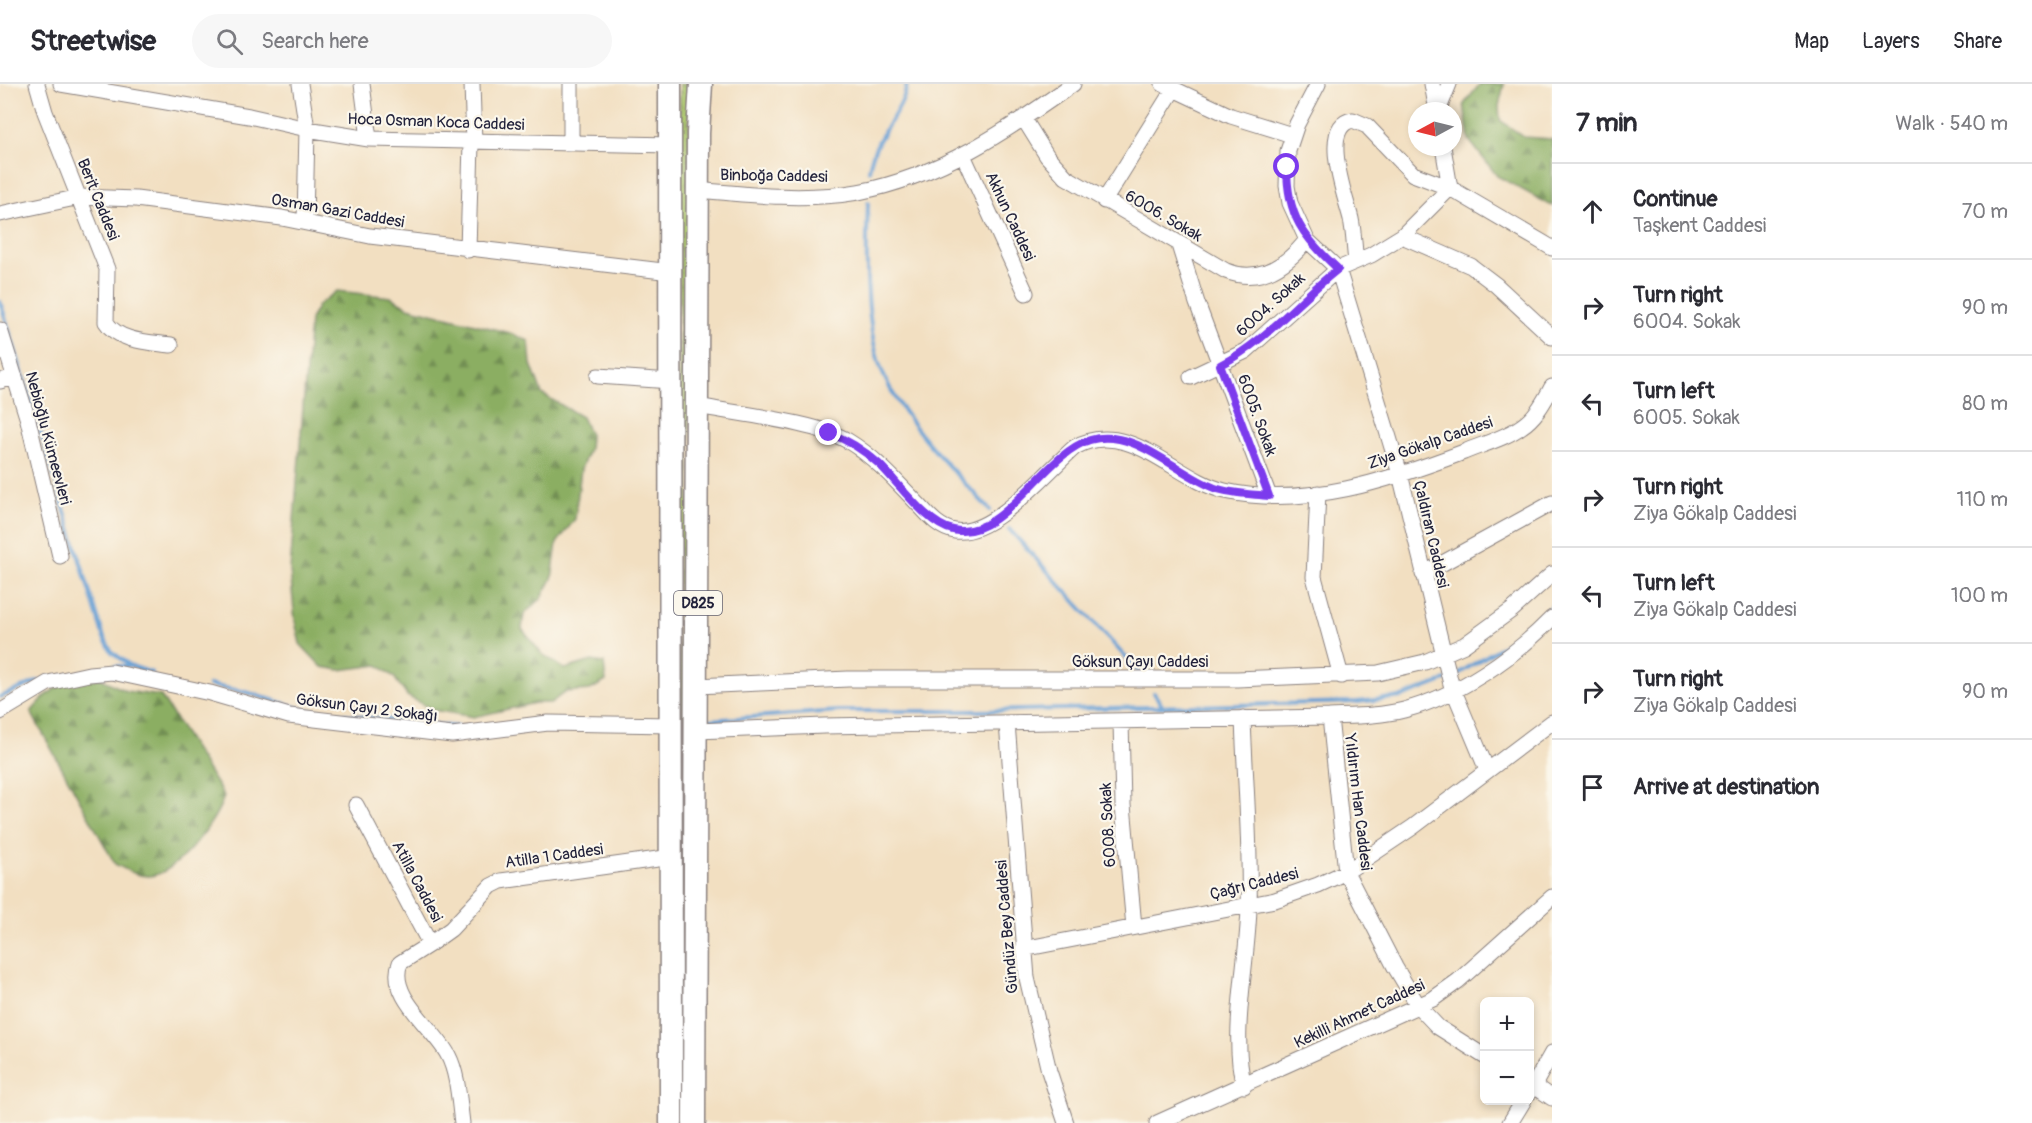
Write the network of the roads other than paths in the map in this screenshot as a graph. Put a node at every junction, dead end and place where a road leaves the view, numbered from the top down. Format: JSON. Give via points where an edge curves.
{"nodes":[{"id":1,"x":37,"y":84,"type":"edge"},
{"id":2,"x":61,"y":84,"type":"edge"},
{"id":3,"x":300,"y":84,"type":"edge"},
{"id":4,"x":362,"y":84,"type":"edge"},
{"id":5,"x":472,"y":84,"type":"edge"},
{"id":6,"x":571,"y":84,"type":"edge"},
{"id":7,"x":670,"y":84,"type":"edge"},
{"id":8,"x":701,"y":84,"type":"edge"},
{"id":9,"x":1073,"y":84,"type":"edge"},
{"id":10,"x":1316,"y":84,"type":"edge"},
{"id":11,"x":1432,"y":84,"type":"edge"},
{"id":12,"x":1449,"y":84,"type":"edge"},
{"id":13,"x":1168,"y":87,"type":"edge"},
{"id":14,"x":1435,"y":102,"type":"edge"},
{"id":15,"x":1441,"y":102,"type":"edge"},
{"id":16,"x":1024,"y":119,"type":"junction"},
{"id":17,"x":307,"y":129,"type":"junction"},
{"id":18,"x":1292,"y":135,"type":"junction"},
{"id":19,"x":369,"y":140,"type":"junction"},
{"id":20,"x":571,"y":142,"type":"junction"},
{"id":21,"x":472,"y":143,"type":"junction"},
{"id":22,"x":671,"y":145,"type":"junction"},
{"id":23,"x":963,"y":155,"type":"junction"},
{"id":24,"x":1445,"y":156,"type":"edge"},
{"id":25,"x":1450,"y":188,"type":"junction"},
{"id":26,"x":698,"y":190,"type":"junction"},
{"id":27,"x":80,"y":197,"type":"junction"},
{"id":28,"x":1104,"y":201,"type":"junction"},
{"id":29,"x":0,"y":214,"type":"edge"},
{"id":30,"x":305,"y":222,"type":"junction"},
{"id":31,"x":1402,"y":236,"type":"junction"},
{"id":32,"x":1307,"y":240,"type":"junction"},
{"id":33,"x":1179,"y":245,"type":"junction"},
{"id":34,"x":1552,"y":248,"type":"edge"},
{"id":35,"x":468,"y":250,"type":"junction"},
{"id":36,"x":1356,"y":261,"type":"junction"},
{"id":37,"x":1338,"y":269,"type":"junction"},
{"id":38,"x":671,"y":272,"type":"junction"},
{"id":39,"x":1026,"y":293,"type":"dead end"},
{"id":40,"x":1,"y":335,"type":"edge"},
{"id":41,"x":1552,"y":337,"type":"edge"},
{"id":42,"x":171,"y":345,"type":"dead end"},
{"id":43,"x":1220,"y":365,"type":"junction"},
{"id":44,"x":598,"y":376,"type":"dead end"},
{"id":45,"x":1191,"y":377,"type":"dead end"},
{"id":46,"x":7,"y":379,"type":"edge"},
{"id":47,"x":671,"y":381,"type":"junction"},
{"id":48,"x":1552,"y":387,"type":"edge"},
{"id":49,"x":698,"y":406,"type":"junction"},
{"id":50,"x":1400,"y":474,"type":"junction"},
{"id":51,"x":1318,"y":493,"type":"junction"},
{"id":52,"x":1269,"y":496,"type":"junction"},
{"id":53,"x":1552,"y":503,"type":"edge"},
{"id":54,"x":60,"y":556,"type":"dead end"},
{"id":55,"x":1422,"y":574,"type":"junction"},
{"id":56,"x":1552,"y":574,"type":"edge"},
{"id":57,"x":1552,"y":618,"type":"edge"},
{"id":58,"x":1444,"y":660,"type":"junction"},
{"id":59,"x":1341,"y":676,"type":"junction"},
{"id":60,"x":697,"y":686,"type":"junction"},
{"id":61,"x":1452,"y":687,"type":"junction"},
{"id":62,"x":0,"y":712,"type":"edge"},
{"id":63,"x":1330,"y":717,"type":"junction"},
{"id":64,"x":1243,"y":718,"type":"junction"},
{"id":65,"x":1121,"y":721,"type":"junction"},
{"id":66,"x":1552,"y":722,"type":"edge"},
{"id":67,"x":1007,"y":723,"type":"junction"},
{"id":68,"x":672,"y":725,"type":"junction"},
{"id":69,"x":697,"y":731,"type":"junction"},
{"id":70,"x":1487,"y":770,"type":"junction"},
{"id":71,"x":356,"y":805,"type":"dead end"},
{"id":72,"x":672,"y":857,"type":"junction"},
{"id":73,"x":1346,"y":872,"type":"junction"},
{"id":74,"x":1552,"y":897,"type":"edge"},
{"id":75,"x":1249,"y":905,"type":"junction"},
{"id":76,"x":1134,"y":927,"type":"junction"},
{"id":77,"x":430,"y":944,"type":"junction"},
{"id":78,"x":1023,"y":949,"type":"junction"},
{"id":79,"x":1419,"y":1007,"type":"junction"},
{"id":80,"x":1480,"y":1053,"type":"edge"},
{"id":81,"x":1552,"y":1053,"type":"edge"},
{"id":82,"x":1534,"y":1082,"type":"edge"},
{"id":83,"x":1244,"y":1086,"type":"junction"},
{"id":84,"x":1534,"y":1089,"type":"edge"},
{"id":85,"x":1552,"y":1098,"type":"edge"},
{"id":86,"x":1521,"y":1105,"type":"edge"},
{"id":87,"x":462,"y":1123,"type":"edge"},
{"id":88,"x":671,"y":1123,"type":"edge"},
{"id":89,"x":694,"y":1123,"type":"edge"},
{"id":90,"x":1066,"y":1123,"type":"edge"},
{"id":91,"x":1157,"y":1123,"type":"edge"},
{"id":92,"x":1510,"y":1123,"type":"edge"}],
"edges":[{"from":1,"to":27,"type":"street","name":"Berit Caddesi"},
{"from":2,"to":17,"type":"street","name":"Hoca Osman Koca Caddesi"},
{"from":3,"to":17,"type":"street"},
{"from":4,"to":19,"type":"street"},
{"from":5,"to":21,"type":"street"},
{"from":6,"to":20,"type":"street"},
{"from":7,"to":22,"type":"highway","number":"D825"},
{"from":8,"to":26,"type":"highway","number":"D825"},
{"from":9,"to":16,"type":"street","name":"Binboğa Caddesi"},
{"from":10,"to":18,"type":"street"},
{"from":11,"to":14,"type":"street"},
{"from":12,"to":15,"type":"street"},
{"from":13,"to":18,"type":"street","via":[[1231,116]]},
{"from":13,"to":28,"type":"street"},
{"from":16,"to":23,"type":"street","name":"Binboğa Caddesi"},
{"from":16,"to":28,"type":"street","name":"6006. Sokak","via":[[1056,167]]},
{"from":17,"to":19,"type":"street","name":"Hoca Osman Koca Caddesi"},
{"from":17,"to":30,"type":"street"},
{"from":18,"to":32,"type":"street","via":[[1287,186],[1296,220]]},
{"from":19,"to":21,"type":"street","name":"Hoca Osman Koca Caddesi"},
{"from":20,"to":21,"type":"street","name":"Hoca Osman Koca Caddesi"},
{"from":20,"to":22,"type":"street","name":"Hoca Osman Koca Caddesi"},
{"from":21,"to":35,"type":"street"},
{"from":22,"to":38,"type":"highway","number":"D825"},
{"from":23,"to":26,"type":"street","name":"Binboğa Caddesi","via":[[910,178],[858,192],[802,196]]},
{"from":23,"to":39,"type":"street","name":"Akhun Caddesi"},
{"from":24,"to":25,"type":"street"},
{"from":25,"to":31,"type":"street","name":"6004. Sokak"},
{"from":25,"to":34,"type":"street"},
{"from":25,"to":36,"type":"street","via":[[1413,174],[1367,126],[1348,121],[1340,132],[1337,166]]},
{"from":26,"to":49,"type":"highway","number":"D825"},
{"from":27,"to":29,"type":"street","name":"Osman Gazi Caddesi"},
{"from":27,"to":30,"type":"street","name":"Osman Gazi Caddesi","via":[[199,205]]},
{"from":27,"to":42,"type":"street","name":"Berit Caddesi","via":[[107,269],[105,314],[110,329],[124,336]]},
{"from":28,"to":33,"type":"street","name":"6006. Sokak"},
{"from":30,"to":35,"type":"street","name":"Osman Gazi Caddesi","via":[[370,237]]},
{"from":31,"to":36,"type":"street","name":"6004. Sokak"},
{"from":31,"to":41,"type":"street","via":[[1471,266]]},
{"from":32,"to":33,"type":"street","name":"6006. Sokak","via":[[1283,264],[1248,277],[1226,271]]},
{"from":32,"to":37,"type":"street"},
{"from":33,"to":43,"type":"street","name":"6005. Sokak"},
{"from":35,"to":38,"type":"street","name":"Osman Gazi Caddesi"},
{"from":36,"to":37,"type":"street","name":"6004. Sokak"},
{"from":37,"to":43,"type":"street","name":"6004. Sokak","via":[[1259,340]]},
{"from":37,"to":50,"type":"street","name":"Çaldıran Caddesi"},
{"from":38,"to":47,"type":"highway","number":"D825"},
{"from":40,"to":46,"type":"street","name":"Nebioğlu Kümeevleri"},
{"from":43,"to":45,"type":"street","name":"6004. Sokak"},
{"from":43,"to":52,"type":"street","name":"6005. Sokak"},
{"from":44,"to":47,"type":"street"},
{"from":46,"to":54,"type":"street","name":"Nebioğlu Kümeevleri"},
{"from":47,"to":68,"type":"highway","number":"D825"},
{"from":48,"to":50,"type":"street","name":"Ziya Gökalp Caddesi","via":[[1521,427]]},
{"from":49,"to":52,"type":"street","name":"Ziya Gökalp Caddesi","via":[[814,429],[846,440],[877,462],[931,518],[955,531],[993,521],[1075,447],[1098,438],[1135,446],[1215,488]]},
{"from":49,"to":60,"type":"highway","number":"D825"},
{"from":50,"to":51,"type":"street","name":"Ziya Gökalp Caddesi"},
{"from":50,"to":55,"type":"street","name":"Çaldıran Caddesi"},
{"from":51,"to":52,"type":"street","name":"Ziya Gökalp Caddesi"},
{"from":51,"to":59,"type":"street","via":[[1314,577]]},
{"from":53,"to":55,"type":"street"},
{"from":55,"to":58,"type":"street","name":"Çaldıran Caddesi"},
{"from":56,"to":58,"type":"street","name":"Göksun Çayı Caddesi","via":[[1497,622]]},
{"from":57,"to":61,"type":"street","via":[[1511,653]]},
{"from":58,"to":59,"type":"street","name":"Göksun Çayı Caddesi"},
{"from":58,"to":61,"type":"street","name":"Çaldıran Caddesi"},
{"from":59,"to":60,"type":"street","name":"Göksun Çayı Caddesi","via":[[848,679]]},
{"from":60,"to":69,"type":"highway","number":"D825"},
{"from":61,"to":63,"type":"street","via":[[1404,710]]},
{"from":61,"to":70,"type":"street","name":"Çaldıran Caddesi"},
{"from":62,"to":68,"type":"street","name":"Göksun Çayı 2 Sokağı","via":[[48,683],[112,672],[210,693],[289,716],[452,735],[548,723]]},
{"from":63,"to":64,"type":"street"},
{"from":63,"to":73,"type":"street","name":"Yıldırım Han Caddesi"},
{"from":64,"to":65,"type":"street"},
{"from":64,"to":75,"type":"street"},
{"from":65,"to":67,"type":"street"},
{"from":65,"to":76,"type":"street","name":"6008. Sokak","via":[[1123,816]]},
{"from":66,"to":70,"type":"street","name":"Çağrı Caddesi"},
{"from":67,"to":69,"type":"street"},
{"from":67,"to":78,"type":"street","name":"Gündüz Bey Caddesi"},
{"from":68,"to":72,"type":"highway","number":"D825"},
{"from":69,"to":89,"type":"highway","number":"D825"},
{"from":70,"to":73,"type":"street","name":"Çağrı Caddesi"},
{"from":71,"to":77,"type":"street","name":"Atilla Caddesi"},
{"from":72,"to":77,"type":"street","name":"Atilla 1 Caddesi","via":[[501,881],[486,890],[451,929]]},
{"from":72,"to":88,"type":"highway","number":"D825"},
{"from":73,"to":75,"type":"street","name":"Çağrı Caddesi","via":[[1296,893]]},
{"from":73,"to":79,"type":"street","name":"Yıldırım Han Caddesi"},
{"from":74,"to":79,"type":"street","name":"Kekilli Ahmet Caddesi","via":[[1445,992]]},
{"from":75,"to":76,"type":"street","name":"Çağrı Caddesi"},
{"from":75,"to":83,"type":"street","via":[[1238,1035]]},
{"from":76,"to":78,"type":"street","name":"Çağrı Caddesi"},
{"from":77,"to":87,"type":"street","name":"Atilla Caddesi","via":[[400,963],[398,974],[412,1011],[449,1056]]},
{"from":78,"to":90,"type":"street","name":"Gündüz Bey Caddesi","via":[[1031,1002]]},
{"from":79,"to":80,"type":"street","name":"Yıldırım Han Caddesi","via":[[1438,1026]]},
{"from":79,"to":83,"type":"street","name":"Kekilli Ahmet Caddesi"},
{"from":81,"to":82,"type":"street"},
{"from":83,"to":91,"type":"street","name":"Kekilli Ahmet Caddesi"},
{"from":84,"to":85,"type":"street"},
{"from":86,"to":92,"type":"street"}]}
